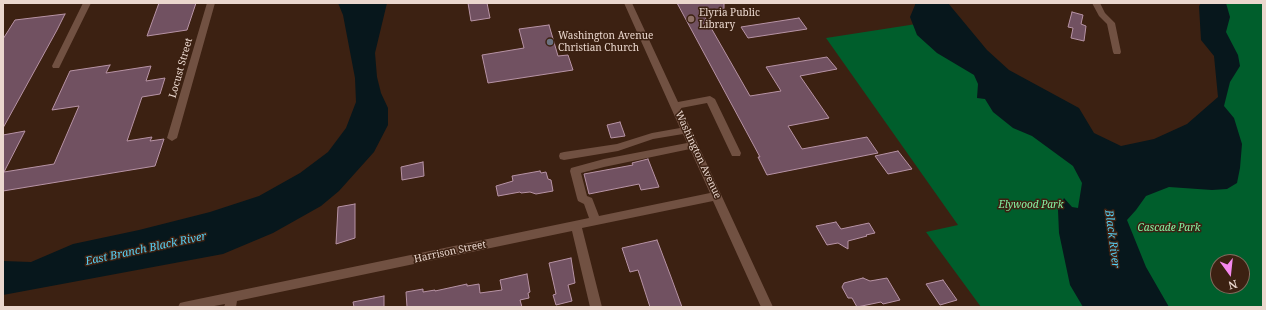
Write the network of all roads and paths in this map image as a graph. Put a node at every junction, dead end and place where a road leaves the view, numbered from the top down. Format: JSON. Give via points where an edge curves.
{"nodes":[{"id":1,"x":87,"y":3,"type":"edge"},
{"id":2,"x":211,"y":3,"type":"edge"},
{"id":3,"x":628,"y":3,"type":"edge"},
{"id":4,"x":1096,"y":3,"type":"edge"},
{"id":5,"x":1117,"y":52,"type":"dead end"},
{"id":6,"x":56,"y":66,"type":"dead end"},
{"id":7,"x":675,"y":106,"type":"junction"},
{"id":8,"x":686,"y":130,"type":"junction"},
{"id":9,"x":172,"y":138,"type":"dead end"},
{"id":10,"x":693,"y":145,"type":"junction"},
{"id":11,"x":736,"y":152,"type":"dead end"},
{"id":12,"x":564,"y":156,"type":"dead end"},
{"id":13,"x":717,"y":196,"type":"junction"},
{"id":14,"x":595,"y":221,"type":"junction"},
{"id":15,"x":576,"y":225,"type":"junction"},
{"id":16,"x":231,"y":302,"type":"edge"},
{"id":17,"x":184,"y":307,"type":"edge"},
{"id":18,"x":596,"y":307,"type":"edge"},
{"id":19,"x":767,"y":307,"type":"edge"}],
"edges":[{"from":1,"to":6,"type":"street"},
{"from":2,"to":9,"type":"street","name":"Locust Street"},
{"from":3,"to":7,"type":"street","name":"Washington Avenue"},
{"from":4,"to":5,"type":"street","via":[[1111,24]]},
{"from":7,"to":8,"type":"street","name":"Washington Avenue"},
{"from":7,"to":11,"type":"street","via":[[710,99]]},
{"from":8,"to":10,"type":"street","name":"Washington Avenue"},
{"from":8,"to":12,"type":"street","via":[[652,136],[618,147]]},
{"from":10,"to":13,"type":"street","name":"Washington Avenue"},
{"from":10,"to":14,"type":"street","via":[[575,171],[582,198],[588,201]]},
{"from":13,"to":14,"type":"street","name":"Harrison Street"},
{"from":13,"to":19,"type":"street","name":"Washington Avenue"},
{"from":14,"to":15,"type":"street","name":"Harrison Street"},
{"from":15,"to":16,"type":"street","name":"Harrison Street"},
{"from":15,"to":18,"type":"street"},
{"from":16,"to":17,"type":"street","name":"Harrison Street"}]}
